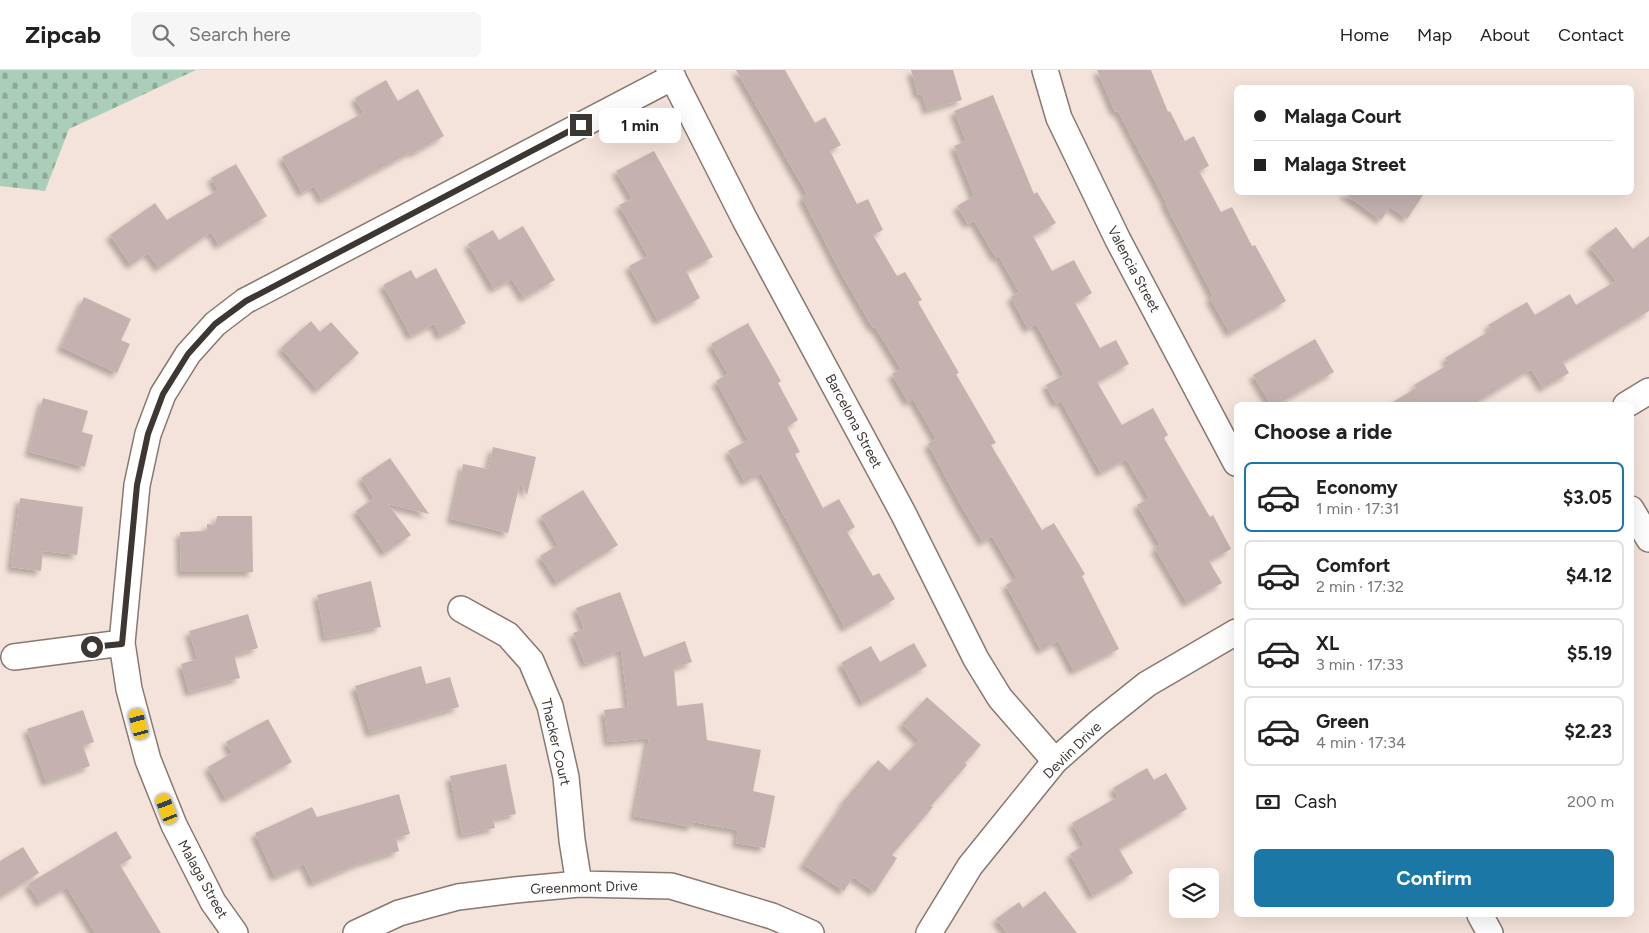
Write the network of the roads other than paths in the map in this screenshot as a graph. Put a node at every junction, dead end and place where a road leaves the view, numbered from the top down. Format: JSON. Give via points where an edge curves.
{"nodes":[{"id":1,"x":1045,"y":70,"type":"edge"},
{"id":2,"x":671,"y":73,"type":"edge"},
{"id":3,"x":1649,"y":391,"type":"edge"},
{"id":4,"x":1631,"y":402,"type":"edge"},
{"id":5,"x":1234,"y":458,"type":"edge"},
{"id":6,"x":1634,"y":514,"type":"edge"},
{"id":7,"x":1649,"y":539,"type":"edge"},
{"id":8,"x":461,"y":608,"type":"dead end"},
{"id":9,"x":1234,"y":633,"type":"edge"},
{"id":10,"x":122,"y":644,"type":"junction"},
{"id":11,"x":14,"y":657,"type":"dead end"},
{"id":12,"x":1055,"y":761,"type":"junction"},
{"id":13,"x":579,"y":884,"type":"junction"},
{"id":14,"x":1481,"y":917,"type":"edge"},
{"id":15,"x":235,"y":933,"type":"edge"},
{"id":16,"x":356,"y":933,"type":"edge"},
{"id":17,"x":811,"y":933,"type":"edge"},
{"id":18,"x":929,"y":933,"type":"edge"},
{"id":19,"x":1490,"y":933,"type":"edge"}],
"edges":[{"from":1,"to":5,"type":"street","name":"Valencia Street","via":[[1059,118],[1118,240]]},
{"from":2,"to":10,"type":"street","name":"Malaga Street","via":[[246,301],[215,324],[188,354],[163,394],[148,434],[137,485]]},
{"from":2,"to":12,"type":"street","name":"Barcelona Street","via":[[903,513],[976,659],[1000,698]]},
{"from":3,"to":4,"type":"street"},
{"from":6,"to":7,"type":"street"},
{"from":8,"to":13,"type":"street","name":"Thacker Court","via":[[508,635],[535,670],[550,706],[566,777]]},
{"from":9,"to":12,"type":"street","name":"Devlin Drive","via":[[1147,684]]},
{"from":10,"to":11,"type":"street"},
{"from":10,"to":15,"type":"street","name":"Malaga Street","via":[[129,689],[148,760],[174,825],[213,902]]},
{"from":12,"to":18,"type":"street","name":"Devlin Drive","via":[[970,866]]},
{"from":13,"to":16,"type":"street","name":"Greenmont Drive","via":[[458,897],[399,913]]},
{"from":13,"to":17,"type":"street","name":"Greenmont Drive","via":[[671,886],[772,916]]},
{"from":14,"to":19,"type":"street"}]}
